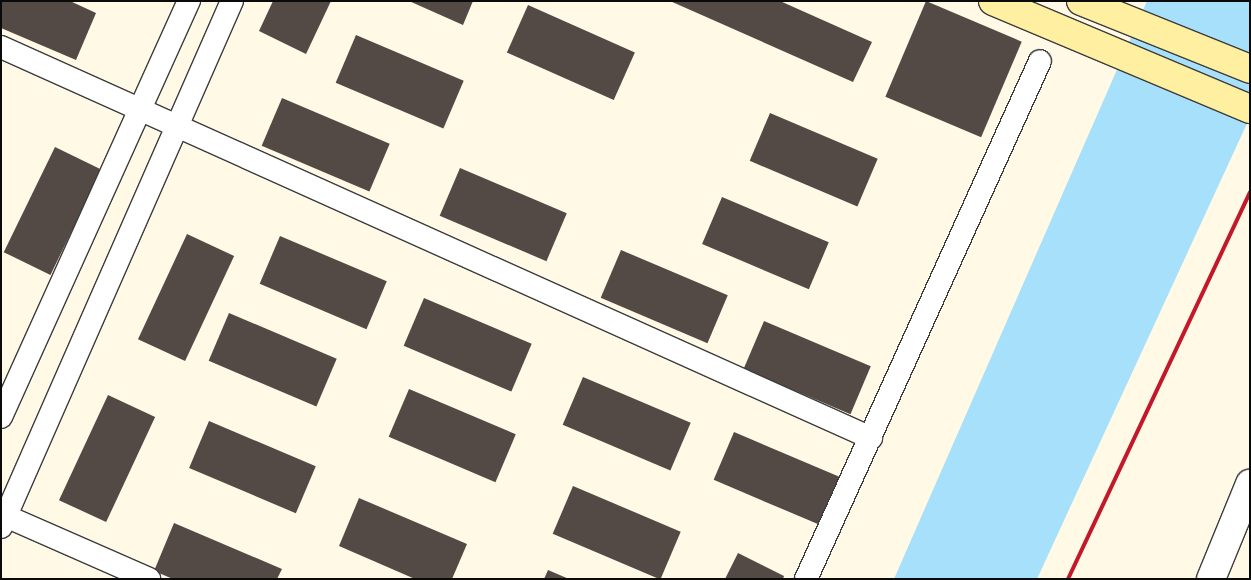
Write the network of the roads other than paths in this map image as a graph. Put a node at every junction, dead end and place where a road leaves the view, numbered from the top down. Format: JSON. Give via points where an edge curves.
{"nodes":[{"id":1,"x":189,"y":1,"type":"edge"},
{"id":2,"x":232,"y":1,"type":"edge"},
{"id":3,"x":993,"y":1,"type":"edge"},
{"id":4,"x":1081,"y":1,"type":"edge"},
{"id":5,"x":1,"y":47,"type":"edge"},
{"id":6,"x":1040,"y":61,"type":"dead end"},
{"id":7,"x":1250,"y":68,"type":"edge"},
{"id":8,"x":1250,"y":109,"type":"edge"},
{"id":9,"x":139,"y":111,"type":"junction"},
{"id":10,"x":176,"y":127,"type":"junction"},
{"id":11,"x":1,"y":417,"type":"edge"},
{"id":12,"x":871,"y":438,"type":"junction"},
{"id":13,"x":1250,"y":484,"type":"edge"},
{"id":14,"x":3,"y":519,"type":"edge"},
{"id":15,"x":149,"y":579,"type":"edge"},
{"id":16,"x":806,"y":579,"type":"edge"},
{"id":17,"x":1210,"y":579,"type":"edge"}],
"edges":[{"from":1,"to":9,"type":"street"},
{"from":2,"to":10,"type":"street"},
{"from":3,"to":8,"type":"main road"},
{"from":4,"to":7,"type":"main road"},
{"from":5,"to":9,"type":"street"},
{"from":6,"to":12,"type":"street"},
{"from":9,"to":10,"type":"street"},
{"from":9,"to":11,"type":"street"},
{"from":10,"to":12,"type":"street"},
{"from":10,"to":14,"type":"street"},
{"from":12,"to":16,"type":"street"},
{"from":13,"to":17,"type":"street"},
{"from":14,"to":15,"type":"street"}]}
